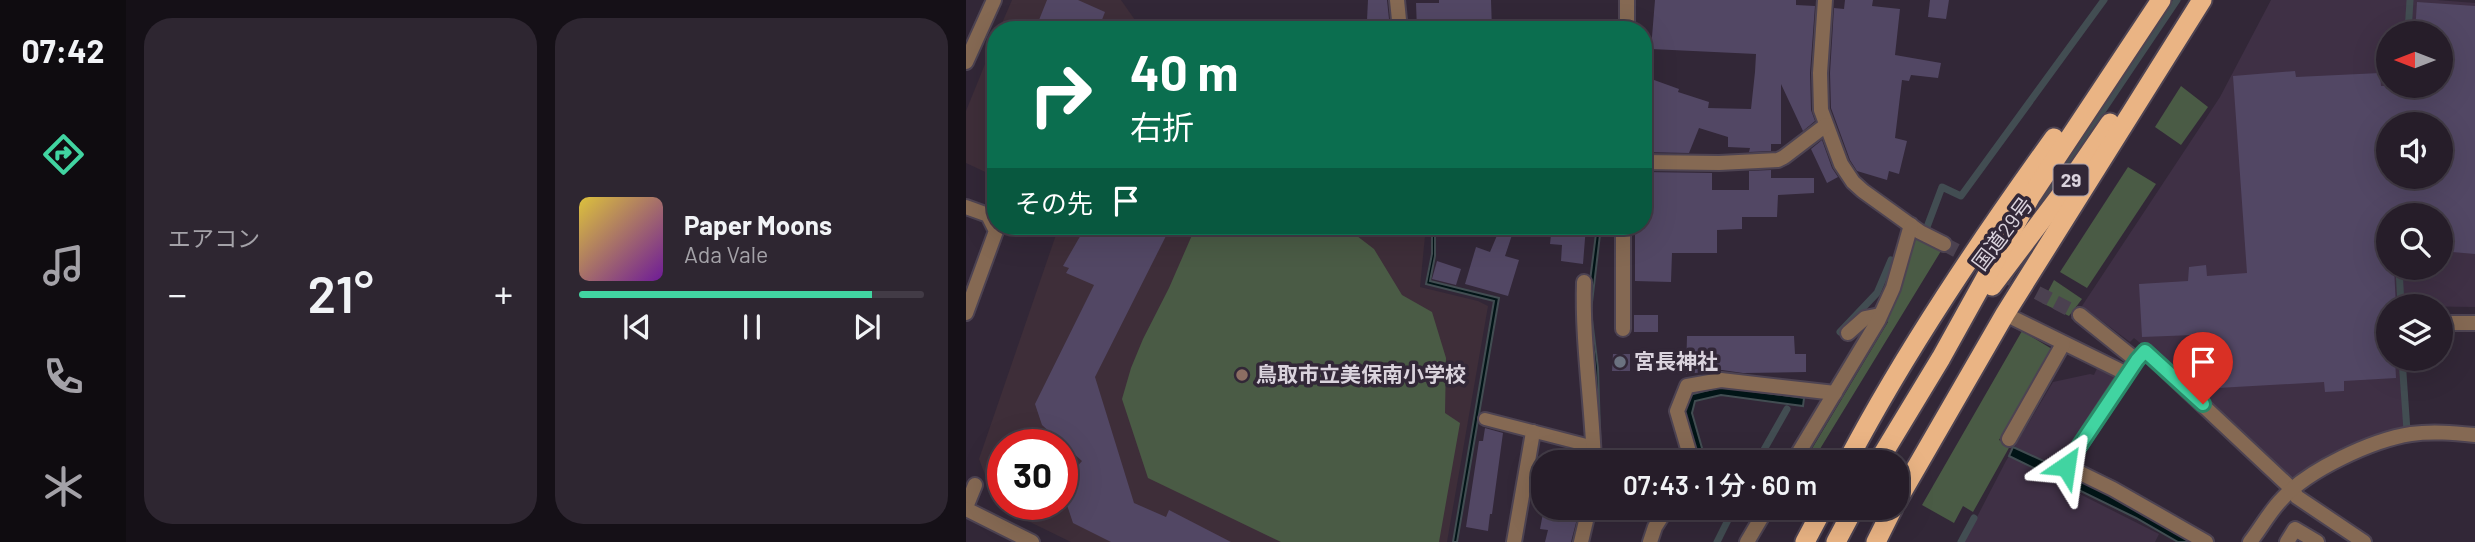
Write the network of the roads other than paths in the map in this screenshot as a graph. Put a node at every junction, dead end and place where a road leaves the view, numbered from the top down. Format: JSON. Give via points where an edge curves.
{"nodes":[{"id":1,"x":994,"y":0,"type":"edge"},
{"id":2,"x":1397,"y":0,"type":"edge"},
{"id":3,"x":1627,"y":0,"type":"edge"},
{"id":4,"x":1825,"y":0,"type":"edge"},
{"id":5,"x":2161,"y":0,"type":"edge"},
{"id":6,"x":2200,"y":0,"type":"edge"},
{"id":7,"x":1399,"y":21,"type":"edge"},
{"id":8,"x":1627,"y":21,"type":"edge"},
{"id":9,"x":966,"y":62,"type":"edge"},
{"id":10,"x":2088,"y":107,"type":"junction"},
{"id":11,"x":1826,"y":125,"type":"junction"},
{"id":12,"x":1652,"y":162,"type":"edge"},
{"id":13,"x":966,"y":207,"type":"edge"},
{"id":14,"x":987,"y":215,"type":"edge"},
{"id":15,"x":1911,"y":225,"type":"junction"},
{"id":16,"x":995,"y":235,"type":"edge"},
{"id":17,"x":1623,"y":235,"type":"edge"},
{"id":18,"x":1944,"y":244,"type":"tunnel mouth"},
{"id":19,"x":1584,"y":282,"type":"dead end"},
{"id":20,"x":966,"y":313,"type":"edge"},
{"id":21,"x":2005,"y":314,"type":"junction"},
{"id":22,"x":1880,"y":315,"type":"junction"},
{"id":23,"x":2080,"y":315,"type":"tunnel mouth"},
{"id":24,"x":2453,"y":323,"type":"edge"},
{"id":25,"x":2475,"y":323,"type":"edge"},
{"id":26,"x":1623,"y":329,"type":"dead end"},
{"id":27,"x":1848,"y":333,"type":"dead end"},
{"id":28,"x":2063,"y":344,"type":"junction"},
{"id":29,"x":1941,"y":358,"type":"junction"},
{"id":30,"x":2137,"y":360,"type":"junction"},
{"id":31,"x":2127,"y":374,"type":"junction"},
{"id":32,"x":1835,"y":393,"type":"junction"},
{"id":33,"x":1485,"y":419,"type":"dead end"},
{"id":34,"x":1533,"y":432,"type":"junction"},
{"id":35,"x":2475,"y":435,"type":"edge"},
{"id":36,"x":2009,"y":439,"type":"dead end"},
{"id":37,"x":1581,"y":450,"type":"edge"},
{"id":38,"x":1594,"y":450,"type":"edge"},
{"id":39,"x":1688,"y":450,"type":"edge"},
{"id":40,"x":1800,"y":450,"type":"edge"},
{"id":41,"x":1853,"y":450,"type":"edge"},
{"id":42,"x":1885,"y":450,"type":"edge"},
{"id":43,"x":1909,"y":480,"type":"edge"},
{"id":44,"x":975,"y":485,"type":"dead end"},
{"id":45,"x":2292,"y":489,"type":"junction"},
{"id":46,"x":966,"y":508,"type":"edge"},
{"id":47,"x":1586,"y":520,"type":"edge"},
{"id":48,"x":1659,"y":520,"type":"edge"},
{"id":49,"x":1760,"y":520,"type":"edge"},
{"id":50,"x":1817,"y":520,"type":"edge"},
{"id":51,"x":1848,"y":520,"type":"edge"},
{"id":52,"x":1887,"y":520,"type":"edge"},
{"id":53,"x":1032,"y":542,"type":"edge"},
{"id":54,"x":1514,"y":542,"type":"edge"},
{"id":55,"x":1581,"y":542,"type":"edge"},
{"id":56,"x":1650,"y":542,"type":"edge"},
{"id":57,"x":1747,"y":542,"type":"edge"},
{"id":58,"x":1805,"y":542,"type":"edge"},
{"id":59,"x":1836,"y":542,"type":"edge"},
{"id":60,"x":1876,"y":542,"type":"edge"},
{"id":61,"x":2206,"y":542,"type":"edge"},
{"id":62,"x":2250,"y":542,"type":"edge"},
{"id":63,"x":2287,"y":542,"type":"edge"},
{"id":64,"x":2317,"y":542,"type":"edge"},
{"id":65,"x":2364,"y":542,"type":"edge"}],
"edges":[{"from":1,"to":9,"type":"street"},
{"from":2,"to":7,"type":"street"},
{"from":3,"to":8,"type":"street"},
{"from":4,"to":11,"type":"street","via":[[1820,74]]},
{"from":5,"to":10,"type":"highway","name":"国道29号","number":"29"},
{"from":6,"to":21,"type":"highway"},
{"from":6,"to":29,"type":"highway","name":"国道29号","number":"29"},
{"from":10,"to":29,"type":"highway","name":"国道29号","number":"29","via":[[2015,223]]},
{"from":10,"to":41,"type":"highway","via":[[2059,131],[2016,191],[1880,399]]},
{"from":11,"to":12,"type":"street","via":[[1778,160]]},
{"from":11,"to":15,"type":"street","via":[[1853,182]]},
{"from":13,"to":14,"type":"street"},
{"from":15,"to":18,"type":"street"},
{"from":15,"to":22,"type":"street"},
{"from":16,"to":20,"type":"street"},
{"from":17,"to":26,"type":"street"},
{"from":19,"to":38,"type":"street"},
{"from":21,"to":28,"type":"street"},
{"from":21,"to":43,"type":"highway"},
{"from":22,"to":27,"type":"street","via":[[1865,318]]},
{"from":22,"to":32,"type":"street"},
{"from":23,"to":30,"type":"street"},
{"from":24,"to":25,"type":"street"},
{"from":28,"to":31,"type":"street"},
{"from":28,"to":36,"type":"street"},
{"from":29,"to":42,"type":"highway","name":"国道29号","number":"29"},
{"from":30,"to":31,"type":"street"},
{"from":30,"to":45,"type":"street","via":[[2145,351]]},
{"from":31,"to":61,"type":"street","via":[[2066,466]]},
{"from":32,"to":39,"type":"street","via":[[1721,380],[1687,386],[1677,411]]},
{"from":32,"to":40,"type":"street"},
{"from":33,"to":34,"type":"lane"},
{"from":34,"to":37,"type":"lane"},
{"from":34,"to":54,"type":"street"},
{"from":35,"to":45,"type":"street","via":[[2407,435],[2355,452]]},
{"from":44,"to":46,"type":"street"},
{"from":45,"to":62,"type":"street"},
{"from":45,"to":65,"type":"street","via":[[2312,509]]},
{"from":46,"to":53,"type":"street"},
{"from":47,"to":55,"type":"street"},
{"from":48,"to":56,"type":"street"},
{"from":49,"to":57,"type":"street"},
{"from":50,"to":58,"type":"highway"},
{"from":51,"to":59,"type":"highway"},
{"from":52,"to":60,"type":"highway"},
{"from":63,"to":64,"type":"street","via":[[2295,529]]}]}
